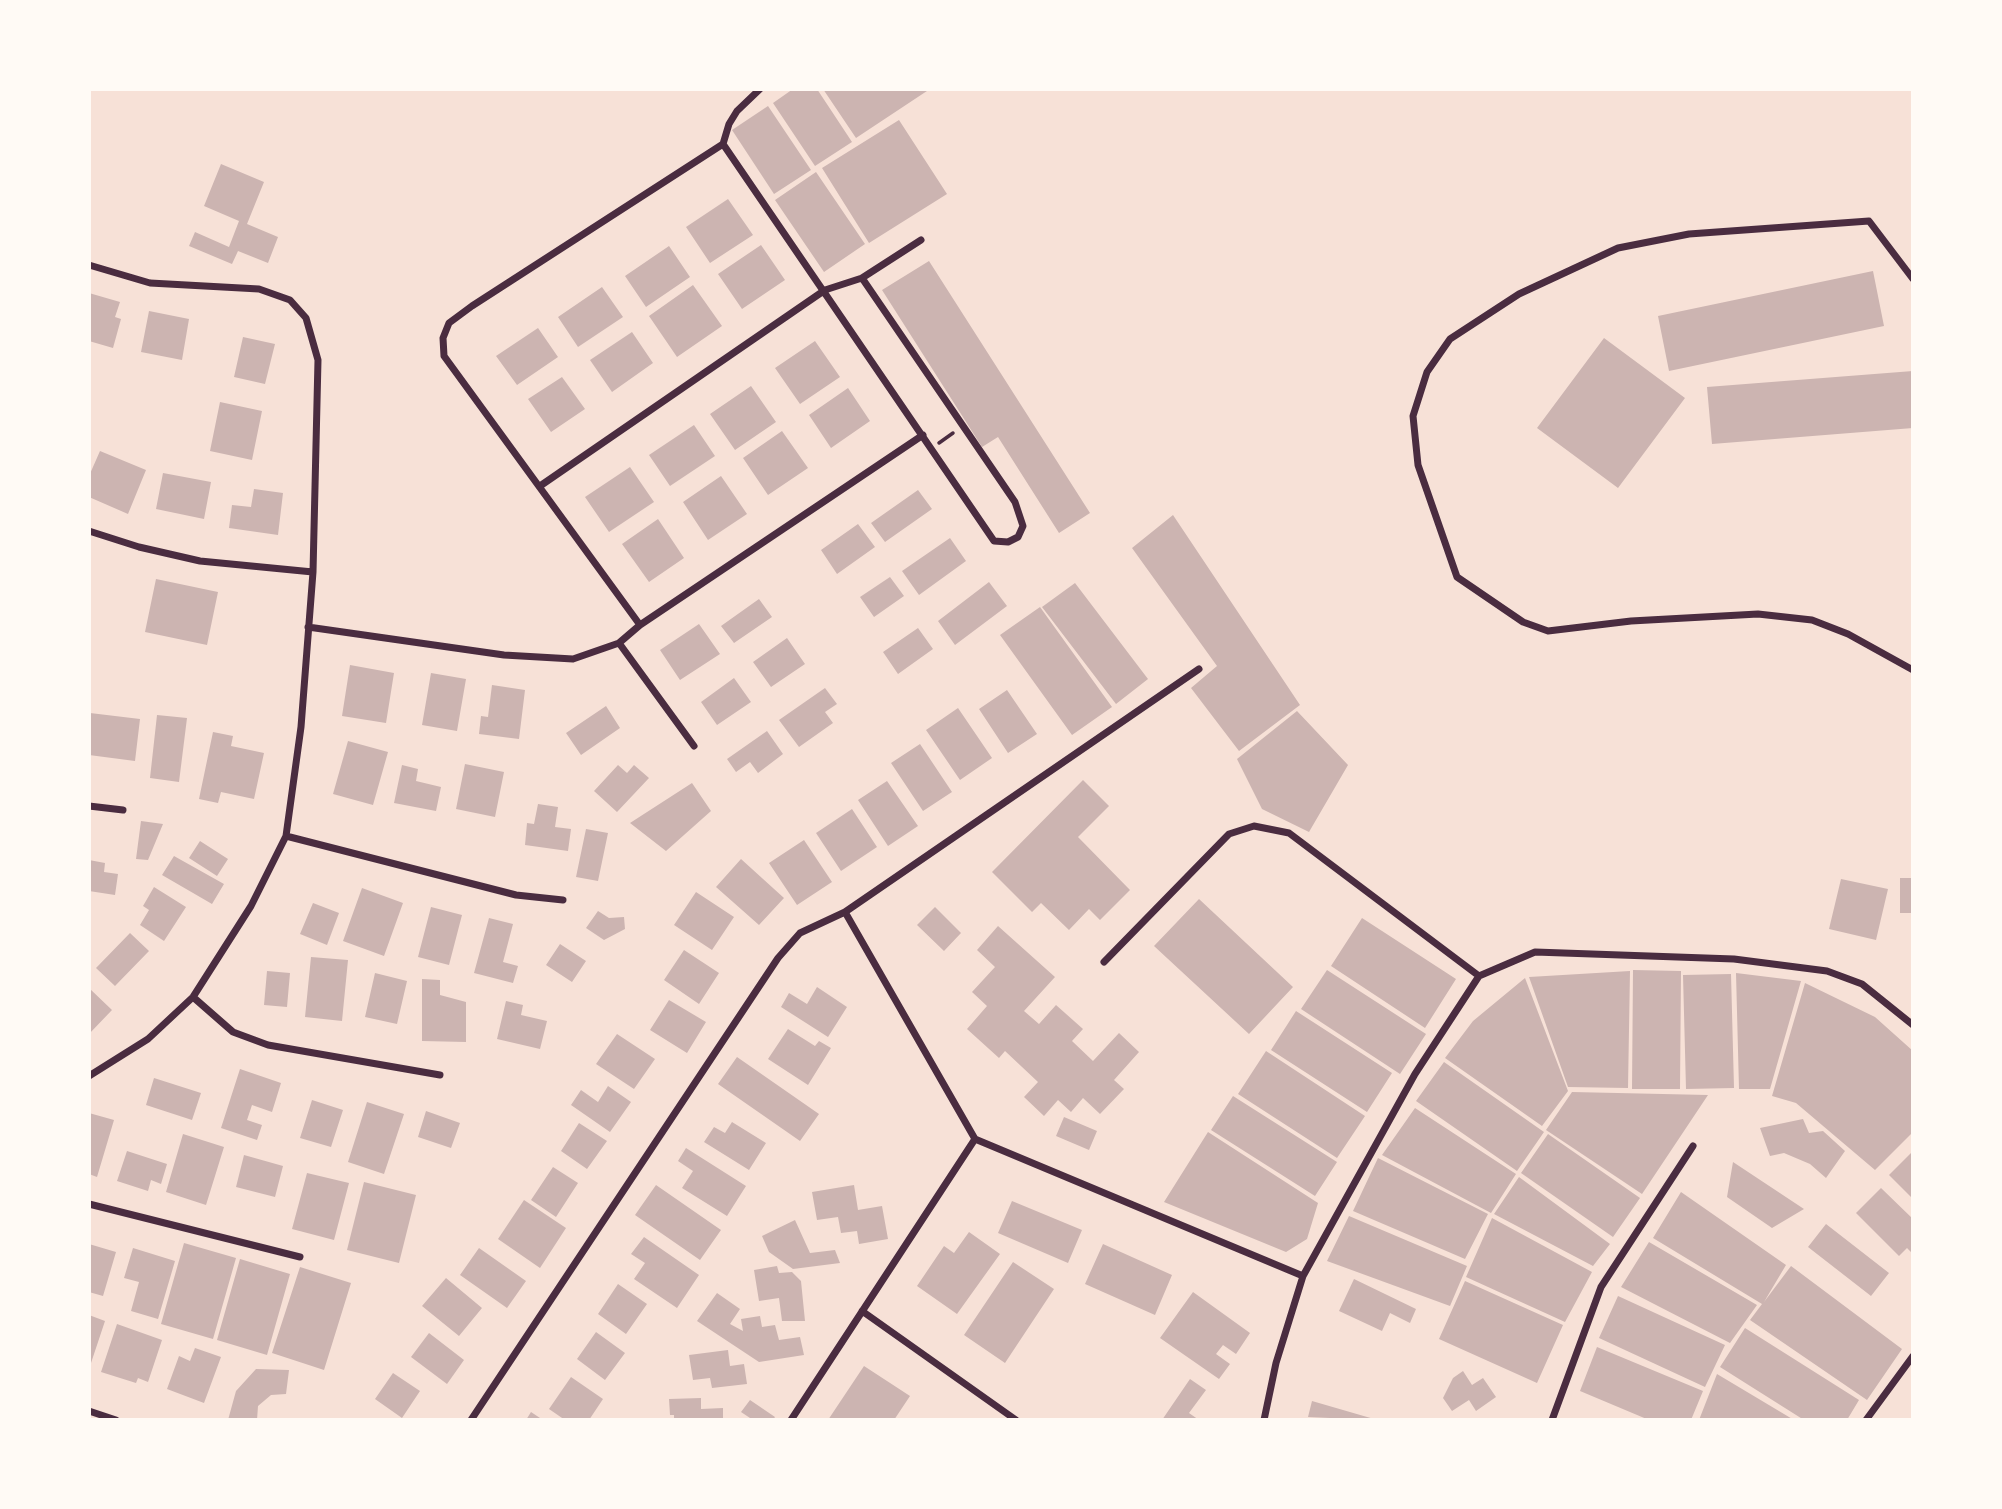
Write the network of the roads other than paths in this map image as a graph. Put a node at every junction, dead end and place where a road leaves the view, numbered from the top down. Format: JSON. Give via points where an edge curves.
{"nodes":[{"id":1,"x":760,"y":89,"type":"edge"},
{"id":2,"x":723,"y":144,"type":"junction"},
{"id":3,"x":921,"y":240,"type":"dead end"},
{"id":4,"x":89,"y":265,"type":"edge"},
{"id":5,"x":862,"y":278,"type":"junction"},
{"id":6,"x":1913,"y":279,"type":"edge"},
{"id":7,"x":825,"y":289,"type":"junction"},
{"id":8,"x":923,"y":435,"type":"junction"},
{"id":9,"x":540,"y":486,"type":"junction"},
{"id":10,"x":89,"y":531,"type":"edge"},
{"id":11,"x":313,"y":572,"type":"junction"},
{"id":12,"x":640,"y":625,"type":"junction"},
{"id":13,"x":309,"y":627,"type":"junction"},
{"id":14,"x":619,"y":643,"type":"junction"},
{"id":15,"x":1199,"y":668,"type":"dead end"},
{"id":16,"x":1913,"y":670,"type":"edge"},
{"id":17,"x":694,"y":746,"type":"dead end"},
{"id":18,"x":89,"y":806,"type":"edge"},
{"id":19,"x":123,"y":810,"type":"dead end"},
{"id":20,"x":286,"y":836,"type":"junction"},
{"id":21,"x":563,"y":900,"type":"dead end"},
{"id":22,"x":845,"y":912,"type":"junction"},
{"id":23,"x":1104,"y":962,"type":"dead end"},
{"id":24,"x":1479,"y":976,"type":"junction"},
{"id":25,"x":193,"y":997,"type":"junction"},
{"id":26,"x":1913,"y":1025,"type":"edge"},
{"id":27,"x":440,"y":1074,"type":"dead end"},
{"id":28,"x":89,"y":1076,"type":"edge"},
{"id":29,"x":975,"y":1139,"type":"junction"},
{"id":30,"x":1693,"y":1146,"type":"dead end"},
{"id":31,"x":89,"y":1204,"type":"edge"},
{"id":32,"x":300,"y":1257,"type":"dead end"},
{"id":33,"x":1303,"y":1276,"type":"junction"},
{"id":34,"x":862,"y":1311,"type":"junction"},
{"id":35,"x":1913,"y":1356,"type":"edge"},
{"id":36,"x":89,"y":1411,"type":"edge"},
{"id":37,"x":116,"y":1420,"type":"edge"},
{"id":38,"x":471,"y":1420,"type":"edge"},
{"id":39,"x":791,"y":1420,"type":"edge"},
{"id":40,"x":1016,"y":1420,"type":"edge"},
{"id":41,"x":1264,"y":1420,"type":"edge"},
{"id":42,"x":1552,"y":1420,"type":"edge"},
{"id":43,"x":1866,"y":1420,"type":"edge"}],
"edges":[{"from":1,"to":2,"type":"street","via":[[737,111]]},
{"from":2,"to":7,"type":"street"},
{"from":2,"to":9,"type":"street","via":[[449,323],[443,338],[444,356]]},
{"from":3,"to":5,"type":"street"},
{"from":4,"to":11,"type":"street","via":[[150,284],[259,289],[290,300],[306,318],[318,360]]},
{"from":5,"to":7,"type":"street"},
{"from":5,"to":8,"type":"street","via":[[1016,502],[1023,526],[1018,537],[994,541]]},
{"from":6,"to":16,"type":"street","via":[[1869,221],[1689,234],[1618,248],[1519,294],[1450,339],[1427,372],[1413,416],[1418,465],[1457,577],[1523,622],[1548,631],[1758,614],[1811,620],[1848,634]]},
{"from":7,"to":8,"type":"street"},
{"from":7,"to":9,"type":"street"},
{"from":8,"to":12,"type":"street"},
{"from":9,"to":12,"type":"street"},
{"from":10,"to":11,"type":"street","via":[[200,561]]},
{"from":11,"to":13,"type":"street"},
{"from":12,"to":14,"type":"street"},
{"from":13,"to":14,"type":"street","via":[[504,655],[573,659]]},
{"from":13,"to":20,"type":"street"},
{"from":14,"to":17,"type":"street"},
{"from":15,"to":22,"type":"street"},
{"from":18,"to":19,"type":"street"},
{"from":20,"to":21,"type":"street","via":[[516,895]]},
{"from":20,"to":25,"type":"street","via":[[256,897]]},
{"from":22,"to":29,"type":"street"},
{"from":22,"to":38,"type":"street","via":[[800,933],[778,958]]},
{"from":23,"to":24,"type":"street","via":[[1230,834],[1254,827],[1289,833]]},
{"from":24,"to":26,"type":"street","via":[[1535,952],[1734,960],[1827,971],[1862,984]]},
{"from":24,"to":33,"type":"street","via":[[1415,1074]]},
{"from":25,"to":27,"type":"street","via":[[233,1032],[268,1045]]},
{"from":25,"to":28,"type":"street","via":[[148,1039]]},
{"from":29,"to":33,"type":"street"},
{"from":29,"to":34,"type":"street"},
{"from":30,"to":42,"type":"street","via":[[1601,1287]]},
{"from":31,"to":32,"type":"street"},
{"from":33,"to":41,"type":"street"},
{"from":34,"to":39,"type":"street"},
{"from":34,"to":40,"type":"street"},
{"from":35,"to":43,"type":"street"},
{"from":36,"to":37,"type":"street"}]}
